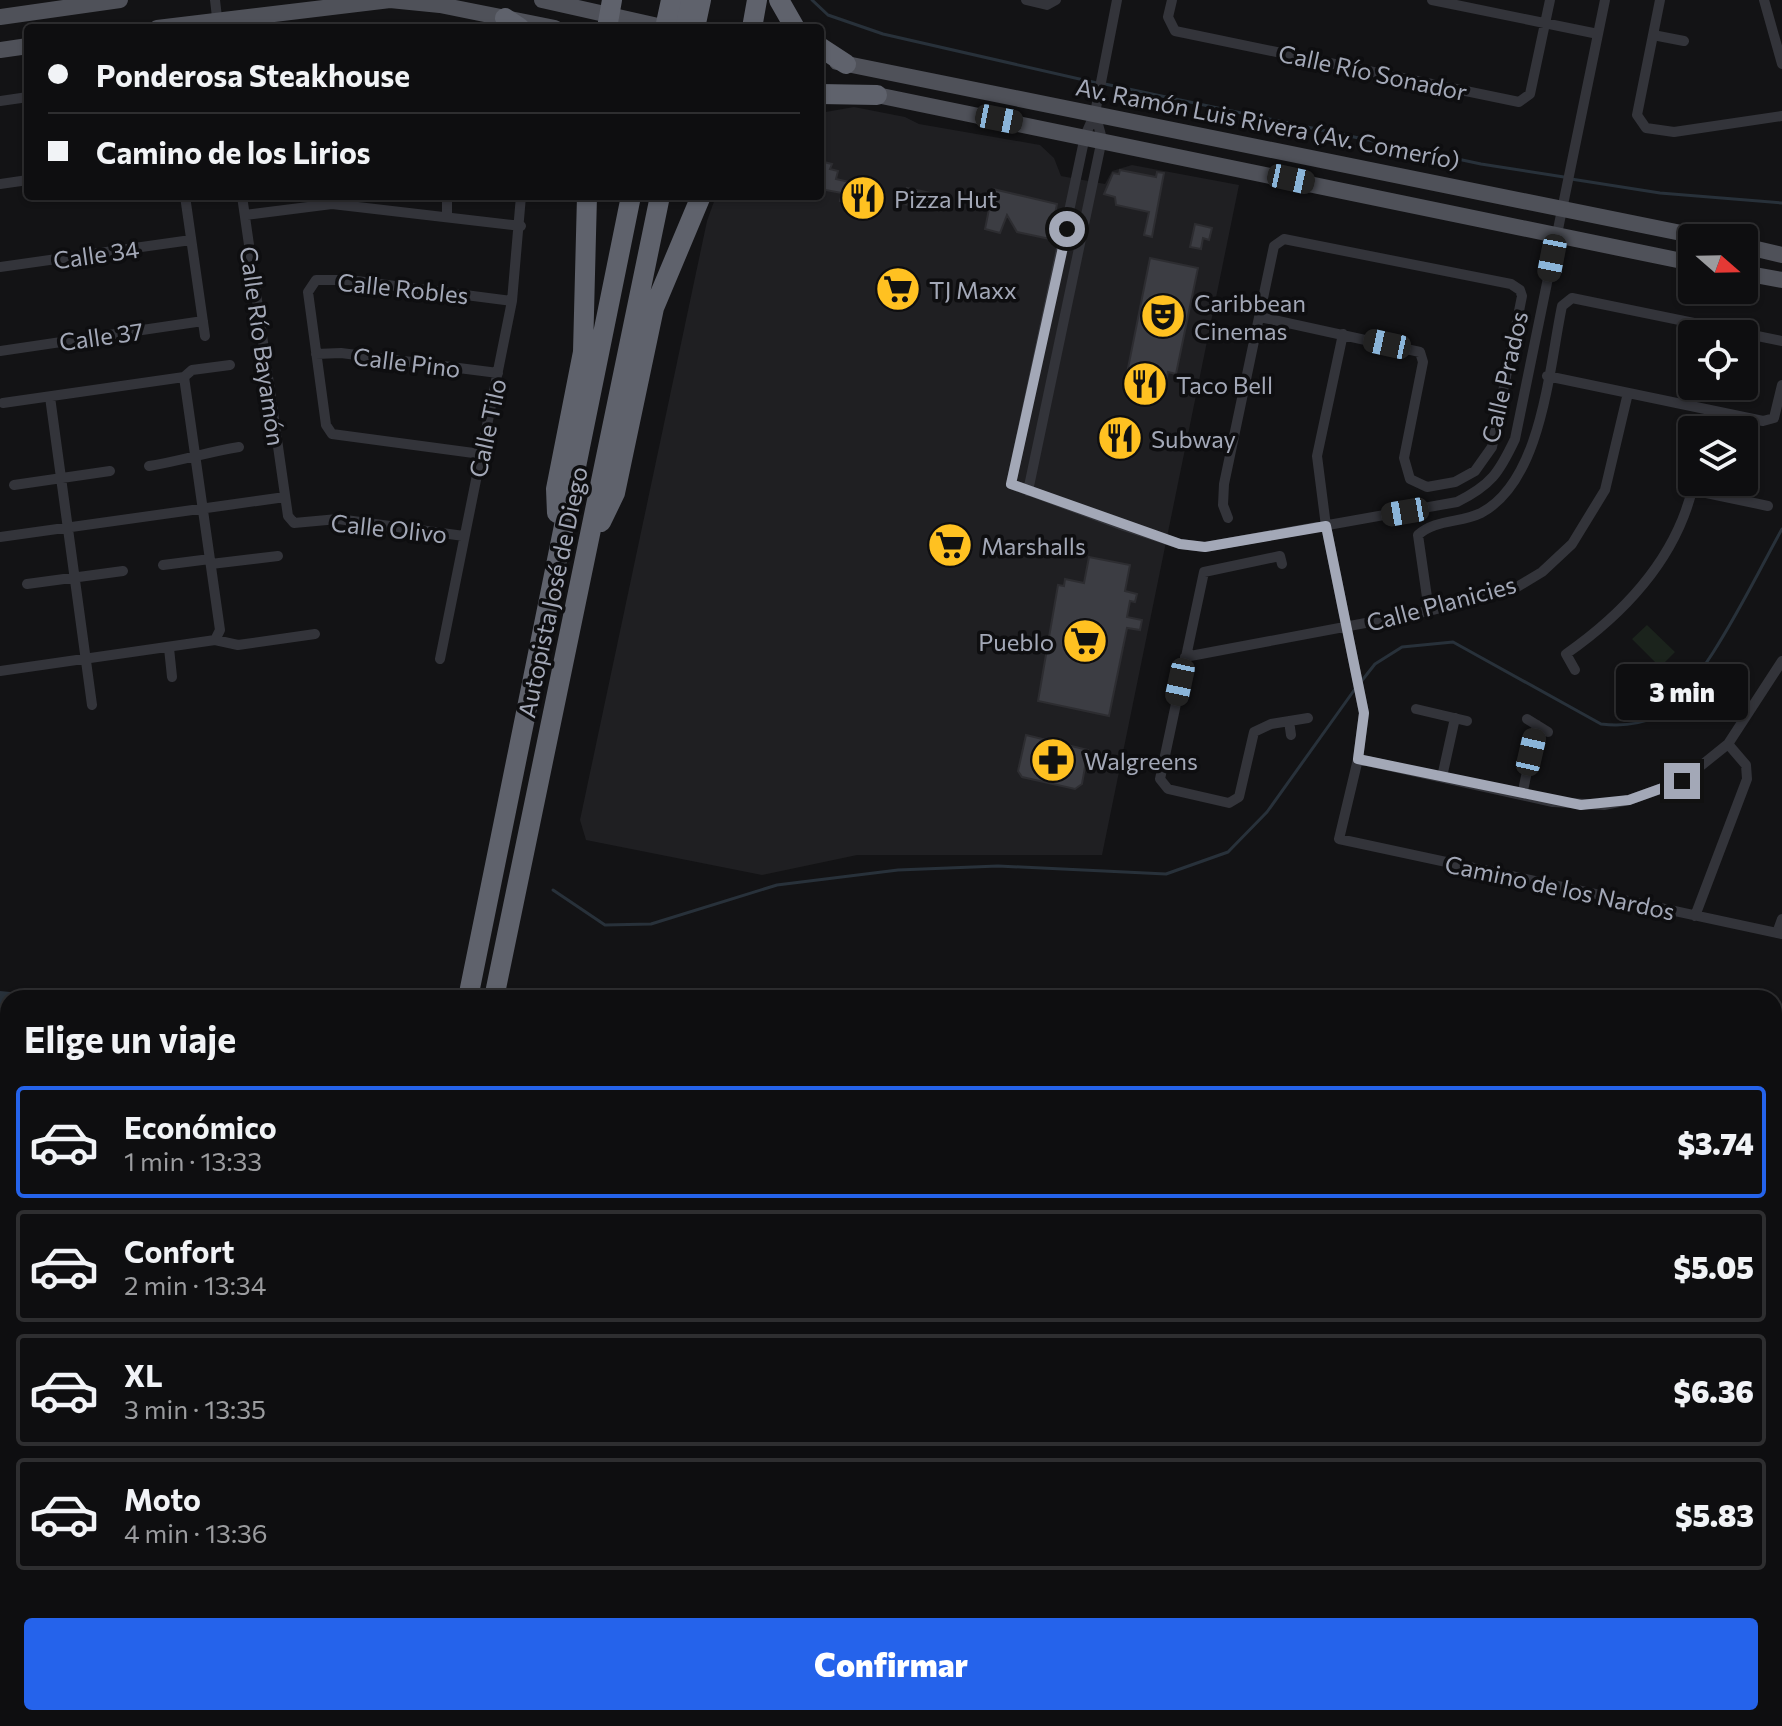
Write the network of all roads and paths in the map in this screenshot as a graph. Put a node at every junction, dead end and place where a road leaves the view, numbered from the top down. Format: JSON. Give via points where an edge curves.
{"nodes":[{"id":1,"x":120,"y":0,"type":"edge"},
{"id":2,"x":215,"y":0,"type":"edge"},
{"id":3,"x":542,"y":0,"type":"edge"},
{"id":4,"x":671,"y":0,"type":"edge"},
{"id":5,"x":681,"y":0,"type":"edge"},
{"id":6,"x":690,"y":0,"type":"edge"},
{"id":7,"x":701,"y":0,"type":"edge"},
{"id":8,"x":757,"y":0,"type":"edge"},
{"id":9,"x":779,"y":0,"type":"edge"},
{"id":10,"x":1026,"y":0,"type":"edge"},
{"id":11,"x":1056,"y":0,"type":"edge"},
{"id":12,"x":1117,"y":0,"type":"edge"},
{"id":13,"x":1172,"y":0,"type":"edge"},
{"id":14,"x":1432,"y":0,"type":"edge"},
{"id":15,"x":1550,"y":0,"type":"edge"},
{"id":16,"x":1605,"y":0,"type":"edge"},
{"id":17,"x":1660,"y":0,"type":"edge"},
{"id":18,"x":1764,"y":0,"type":"edge"},
{"id":19,"x":609,"y":15,"type":"edge"},
{"id":20,"x":0,"y":17,"type":"edge"},
{"id":21,"x":512,"y":23,"type":"edge"},
{"id":22,"x":1545,"y":23,"type":"junction"},
{"id":23,"x":218,"y":24,"type":"edge"},
{"id":24,"x":648,"y":24,"type":"edge"},
{"id":25,"x":667,"y":24,"type":"edge"},
{"id":26,"x":676,"y":24,"type":"edge"},
{"id":27,"x":685,"y":24,"type":"edge"},
{"id":28,"x":696,"y":24,"type":"edge"},
{"id":29,"x":753,"y":24,"type":"edge"},
{"id":30,"x":793,"y":24,"type":"edge"},
{"id":31,"x":1598,"y":34,"type":"junction"},
{"id":32,"x":1653,"y":35,"type":"junction"},
{"id":33,"x":1684,"y":41,"type":"dead end"},
{"id":34,"x":24,"y":47,"type":"edge"},
{"id":35,"x":0,"y":50,"type":"edge"},
{"id":36,"x":824,"y":50,"type":"edge"},
{"id":37,"x":824,"y":60,"type":"edge"},
{"id":38,"x":846,"y":64,"type":"junction"},
{"id":39,"x":1782,"y":64,"type":"edge"},
{"id":40,"x":824,"y":85,"type":"edge"},
{"id":41,"x":824,"y":94,"type":"edge"},
{"id":42,"x":877,"y":95,"type":"junction"},
{"id":43,"x":24,"y":98,"type":"edge"},
{"id":44,"x":0,"y":101,"type":"edge"},
{"id":45,"x":1095,"y":113,"type":"junction"},
{"id":46,"x":1782,"y":116,"type":"edge"},
{"id":47,"x":1093,"y":137,"type":"junction"},
{"id":48,"x":24,"y":181,"type":"edge"},
{"id":49,"x":0,"y":184,"type":"edge"},
{"id":50,"x":186,"y":200,"type":"edge"},
{"id":51,"x":243,"y":200,"type":"edge"},
{"id":52,"x":447,"y":200,"type":"edge"},
{"id":53,"x":521,"y":200,"type":"edge"},
{"id":54,"x":587,"y":200,"type":"edge"},
{"id":55,"x":630,"y":200,"type":"edge"},
{"id":56,"x":639,"y":200,"type":"edge"},
{"id":57,"x":649,"y":200,"type":"edge"},
{"id":58,"x":659,"y":200,"type":"edge"},
{"id":59,"x":699,"y":200,"type":"edge"},
{"id":60,"x":1562,"y":206,"type":"junction"},
{"id":61,"x":245,"y":215,"type":"junction"},
{"id":62,"x":447,"y":217,"type":"junction"},
{"id":63,"x":521,"y":226,"type":"junction"},
{"id":64,"x":1678,"y":232,"type":"edge"},
{"id":65,"x":1556,"y":236,"type":"junction"},
{"id":66,"x":191,"y":240,"type":"junction"},
{"id":67,"x":1758,"y":249,"type":"edge"},
{"id":68,"x":1782,"y":255,"type":"edge"},
{"id":69,"x":1678,"y":260,"type":"edge"},
{"id":70,"x":0,"y":267,"type":"edge"},
{"id":71,"x":1758,"y":276,"type":"edge"},
{"id":72,"x":1782,"y":280,"type":"edge"},
{"id":73,"x":512,"y":301,"type":"junction"},
{"id":74,"x":1260,"y":317,"type":"junction"},
{"id":75,"x":203,"y":321,"type":"junction"},
{"id":76,"x":1343,"y":334,"type":"junction"},
{"id":77,"x":205,"y":336,"type":"dead end"},
{"id":78,"x":1782,"y":341,"type":"edge"},
{"id":79,"x":0,"y":351,"type":"edge"},
{"id":80,"x":316,"y":354,"type":"junction"},
{"id":81,"x":230,"y":365,"type":"dead end"},
{"id":82,"x":498,"y":373,"type":"junction"},
{"id":83,"x":1547,"y":376,"type":"junction"},
{"id":84,"x":184,"y":377,"type":"junction"},
{"id":85,"x":1782,"y":385,"type":"edge"},
{"id":86,"x":1628,"y":393,"type":"junction"},
{"id":87,"x":50,"y":397,"type":"junction"},
{"id":88,"x":3,"y":403,"type":"dead end"},
{"id":89,"x":1709,"y":410,"type":"junction"},
{"id":90,"x":1708,"y":416,"type":"edge"},
{"id":91,"x":239,"y":447,"type":"dead end"},
{"id":92,"x":481,"y":454,"type":"junction"},
{"id":93,"x":195,"y":459,"type":"junction"},
{"id":94,"x":149,"y":466,"type":"dead end"},
{"id":95,"x":110,"y":471,"type":"dead end"},
{"id":96,"x":61,"y":478,"type":"junction"},
{"id":97,"x":14,"y":485,"type":"dead end"},
{"id":98,"x":1028,"y":491,"type":"junction"},
{"id":99,"x":1689,"y":496,"type":"edge"},
{"id":100,"x":1720,"y":496,"type":"edge"},
{"id":101,"x":285,"y":497,"type":"junction"},
{"id":102,"x":1768,"y":506,"type":"dead end"},
{"id":103,"x":203,"y":509,"type":"junction"},
{"id":104,"x":1228,"y":518,"type":"dead end"},
{"id":105,"x":1326,"y":526,"type":"junction"},
{"id":106,"x":68,"y":528,"type":"junction"},
{"id":107,"x":464,"y":536,"type":"junction"},
{"id":108,"x":0,"y":537,"type":"edge"},
{"id":109,"x":558,"y":551,"type":"junction"},
{"id":110,"x":586,"y":555,"type":"junction"},
{"id":111,"x":278,"y":556,"type":"dead end"},
{"id":112,"x":210,"y":562,"type":"junction"},
{"id":113,"x":1282,"y":564,"type":"dead end"},
{"id":114,"x":163,"y":565,"type":"dead end"},
{"id":115,"x":123,"y":571,"type":"dead end"},
{"id":116,"x":75,"y":578,"type":"junction"},
{"id":117,"x":27,"y":584,"type":"dead end"},
{"id":118,"x":1429,"y":611,"type":"junction"},
{"id":119,"x":574,"y":612,"type":"junction"},
{"id":120,"x":1346,"y":628,"type":"junction"},
{"id":121,"x":315,"y":634,"type":"dead end"},
{"id":122,"x":215,"y":640,"type":"junction"},
{"id":123,"x":169,"y":648,"type":"junction"},
{"id":124,"x":1185,"y":657,"type":"junction"},
{"id":125,"x":86,"y":659,"type":"junction"},
{"id":126,"x":440,"y":659,"type":"dead end"},
{"id":127,"x":1782,"y":661,"type":"edge"},
{"id":128,"x":1575,"y":670,"type":"dead end"},
{"id":129,"x":0,"y":671,"type":"edge"},
{"id":130,"x":172,"y":677,"type":"dead end"},
{"id":131,"x":1778,"y":679,"type":"edge"},
{"id":132,"x":92,"y":705,"type":"dead end"},
{"id":133,"x":1416,"y":709,"type":"dead end"},
{"id":134,"x":1308,"y":718,"type":"dead end"},
{"id":135,"x":1455,"y":718,"type":"junction"},
{"id":136,"x":1289,"y":721,"type":"junction"},
{"id":137,"x":1467,"y":721,"type":"dead end"},
{"id":138,"x":1548,"y":732,"type":"dead end"},
{"id":139,"x":1291,"y":735,"type":"dead end"},
{"id":140,"x":1728,"y":744,"type":"junction"},
{"id":141,"x":1358,"y":759,"type":"junction"},
{"id":142,"x":1442,"y":777,"type":"junction"},
{"id":143,"x":1522,"y":795,"type":"junction"},
{"id":144,"x":1695,"y":916,"type":"junction"},
{"id":145,"x":1782,"y":919,"type":"edge"},
{"id":146,"x":484,"y":923,"type":"junction"},
{"id":147,"x":1779,"y":934,"type":"edge"},
{"id":148,"x":470,"y":990,"type":"edge"},
{"id":149,"x":496,"y":990,"type":"edge"}],
"edges":[{"from":1,"to":20,"type":"main road"},
{"from":2,"to":23,"type":"street"},
{"from":3,"to":19,"type":"main road"},
{"from":4,"to":25,"type":"highway","bridge":true},
{"from":5,"to":26,"type":"highway"},
{"from":6,"to":27,"type":"highway"},
{"from":7,"to":28,"type":"highway"},
{"from":8,"to":29,"type":"highway"},
{"from":9,"to":30,"type":"highway"},
{"from":10,"to":11,"type":"street","via":[[1047,5]]},
{"from":12,"to":45,"type":"street"},
{"from":13,"to":22,"type":"street","name":"Calle Río Sonador","via":[[1168,17],[1175,31],[1519,102],[1530,94]]},
{"from":14,"to":22,"type":"street"},
{"from":15,"to":22,"type":"street"},
{"from":16,"to":31,"type":"street"},
{"from":17,"to":32,"type":"street"},
{"from":18,"to":39,"type":"street"},
{"from":19,"to":24,"type":"main road"},
{"from":21,"to":23,"type":"main road","via":[[440,5],[390,0]]},
{"from":22,"to":31,"type":"street"},
{"from":31,"to":60,"type":"street"},
{"from":32,"to":33,"type":"street"},
{"from":32,"to":46,"type":"street","via":[[1637,115],[1646,128],[1674,132]]},
{"from":34,"to":35,"type":"main road"},
{"from":36,"to":38,"type":"highway"},
{"from":37,"to":38,"type":"main road","name":"Av. Ramón Luis Rivera (Av. Comerío)"},
{"from":38,"to":45,"type":"main road","name":"Av. Ramón Luis Rivera (Av. Comerío)"},
{"from":40,"to":42,"type":"main road","name":"Av. Ramón Luis Rivera (Av. Comerío)"},
{"from":41,"to":42,"type":"highway"},
{"from":42,"to":47,"type":"main road","name":"Av. Ramón Luis Rivera (Av. Comerío)"},
{"from":43,"to":44,"type":"street"},
{"from":45,"to":47,"type":"street"},
{"from":45,"to":47,"type":"street"},
{"from":45,"to":60,"type":"main road","name":"Av. Ramón Luis Rivera (Av. Comerío)"},
{"from":47,"to":65,"type":"main road","name":"Av. Ramón Luis Rivera (Av. Comerío)"},
{"from":47,"to":98,"type":"street"},
{"from":47,"to":98,"type":"street","via":[[1011,484]]},
{"from":48,"to":49,"type":"street"},
{"from":50,"to":66,"type":"street"},
{"from":51,"to":61,"type":"street","name":"Calle Río Bayamón"},
{"from":52,"to":62,"type":"street"},
{"from":53,"to":63,"type":"street","name":"Calle Tilo"},
{"from":54,"to":109,"type":"highway","via":[[585,334],[556,489]]},
{"from":55,"to":109,"type":"highway","name":"Autopista José de Diego"},
{"from":56,"to":146,"type":"highway","via":[[509,839]]},
{"from":57,"to":119,"type":"highway","via":[[576,554]]},
{"from":58,"to":110,"type":"highway","name":"Autopista José de Diego"},
{"from":59,"to":110,"type":"highway","via":[[654,308],[615,493]]},
{"from":60,"to":64,"type":"main road","name":"Av. Ramón Luis Rivera (Av. Comerío)"},
{"from":60,"to":65,"type":"street"},
{"from":61,"to":62,"type":"street","via":[[332,204]]},
{"from":61,"to":101,"type":"street","name":"Calle Río Bayamón"},
{"from":62,"to":63,"type":"street"},
{"from":63,"to":73,"type":"street","name":"Calle Tilo"},
{"from":65,"to":69,"type":"main road","name":"Av. Ramón Luis Rivera (Av. Comerío)"},
{"from":65,"to":105,"type":"street","via":[[1515,439],[1501,470],[1482,489],[1457,502]]},
{"from":66,"to":70,"type":"street","name":"Calle 34"},
{"from":66,"to":75,"type":"street"},
{"from":67,"to":68,"type":"main road"},
{"from":71,"to":72,"type":"main road"},
{"from":73,"to":80,"type":"street","name":"Calle Robles","via":[[316,280],[308,292]]},
{"from":73,"to":82,"type":"street","name":"Calle Tilo"},
{"from":74,"to":76,"type":"street","name":"Calle Prados"},
{"from":74,"to":76,"type":"street","name":"Calle Prados","via":[[1274,246],[1284,239],[1520,290],[1492,447],[1475,471],[1455,482],[1427,487],[1410,479],[1404,458],[1423,357],[1414,349]]},
{"from":74,"to":104,"type":"street","via":[[1224,484]]},
{"from":75,"to":77,"type":"street"},
{"from":75,"to":79,"type":"street","name":"Calle 37"},
{"from":76,"to":105,"type":"street","via":[[1317,456]]},
{"from":78,"to":83,"type":"street","via":[[1572,298],[1562,306]]},
{"from":80,"to":82,"type":"street","name":"Calle Pino"},
{"from":80,"to":92,"type":"street","name":"Calle Robles","via":[[326,425],[332,434]]},
{"from":81,"to":84,"type":"street","via":[[192,370]]},
{"from":82,"to":92,"type":"street","name":"Calle Tilo"},
{"from":83,"to":86,"type":"street"},
{"from":83,"to":118,"type":"street","via":[[1531,450],[1510,491],[1480,513],[1425,528],[1418,535]]},
{"from":84,"to":87,"type":"street"},
{"from":84,"to":93,"type":"street"},
{"from":85,"to":89,"type":"street","via":[[1774,418],[1763,421]]},
{"from":86,"to":89,"type":"street"},
{"from":86,"to":118,"type":"street","name":"Calle Planicies","via":[[1605,490],[1572,544],[1512,590]]},
{"from":87,"to":88,"type":"street"},
{"from":87,"to":96,"type":"street"},
{"from":89,"to":90,"type":"street"},
{"from":91,"to":93,"type":"street","via":[[203,452]]},
{"from":92,"to":107,"type":"street","name":"Calle Tilo"},
{"from":93,"to":94,"type":"street"},
{"from":93,"to":103,"type":"street"},
{"from":95,"to":96,"type":"street"},
{"from":96,"to":97,"type":"street"},
{"from":96,"to":106,"type":"street"},
{"from":98,"to":105,"type":"street","via":[[1180,544],[1205,547]]},
{"from":99,"to":128,"type":"street","via":[[1668,549],[1638,595],[1566,654]]},
{"from":100,"to":102,"type":"street","via":[[1754,509]]},
{"from":101,"to":103,"type":"street"},
{"from":101,"to":107,"type":"street","name":"Calle Olivo","via":[[294,523],[338,519]]},
{"from":103,"to":106,"type":"street"},
{"from":103,"to":112,"type":"street"},
{"from":105,"to":120,"type":"street"},
{"from":106,"to":108,"type":"street"},
{"from":106,"to":116,"type":"street"},
{"from":107,"to":126,"type":"street","name":"Calle Tilo"},
{"from":109,"to":146,"type":"highway","name":"Autopista José de Diego"},
{"from":110,"to":119,"type":"highway","name":"Autopista José de Diego"},
{"from":111,"to":112,"type":"street"},
{"from":112,"to":114,"type":"street"},
{"from":112,"to":122,"type":"street","via":[[220,630]]},
{"from":113,"to":124,"type":"street","via":[[1280,556],[1204,572]]},
{"from":115,"to":116,"type":"street"},
{"from":116,"to":117,"type":"street"},
{"from":116,"to":125,"type":"street"},
{"from":118,"to":120,"type":"street","name":"Calle Planicies"},
{"from":119,"to":149,"type":"highway","name":"Autopista José de Diego"},
{"from":120,"to":124,"type":"street","name":"Calle Planicies"},
{"from":120,"to":141,"type":"street","via":[[1364,713]]},
{"from":121,"to":122,"type":"street","via":[[238,645]]},
{"from":122,"to":123,"type":"street"},
{"from":123,"to":125,"type":"street"},
{"from":123,"to":130,"type":"street"},
{"from":124,"to":136,"type":"street","via":[[1160,779],[1168,789],[1229,803],[1239,797],[1254,732]]},
{"from":125,"to":129,"type":"street"},
{"from":125,"to":132,"type":"street"},
{"from":127,"to":131,"type":"street"},
{"from":131,"to":140,"type":"street"},
{"from":133,"to":135,"type":"street"},
{"from":134,"to":136,"type":"street"},
{"from":135,"to":137,"type":"street"},
{"from":135,"to":142,"type":"street"},
{"from":136,"to":139,"type":"street"},
{"from":138,"to":143,"type":"street","via":[[1532,722]]},
{"from":140,"to":143,"type":"street","via":[[1682,781],[1629,800],[1581,805]]},
{"from":140,"to":144,"type":"street","via":[[1746,765],[1747,779]]},
{"from":141,"to":142,"type":"street"},
{"from":141,"to":144,"type":"street","name":"Camino de los Nardos","via":[[1339,839]]},
{"from":142,"to":143,"type":"street"},
{"from":144,"to":147,"type":"street","name":"Camino de los Nardos"},
{"from":145,"to":147,"type":"street"},
{"from":146,"to":148,"type":"highway","name":"Autopista José de Diego"}]}
